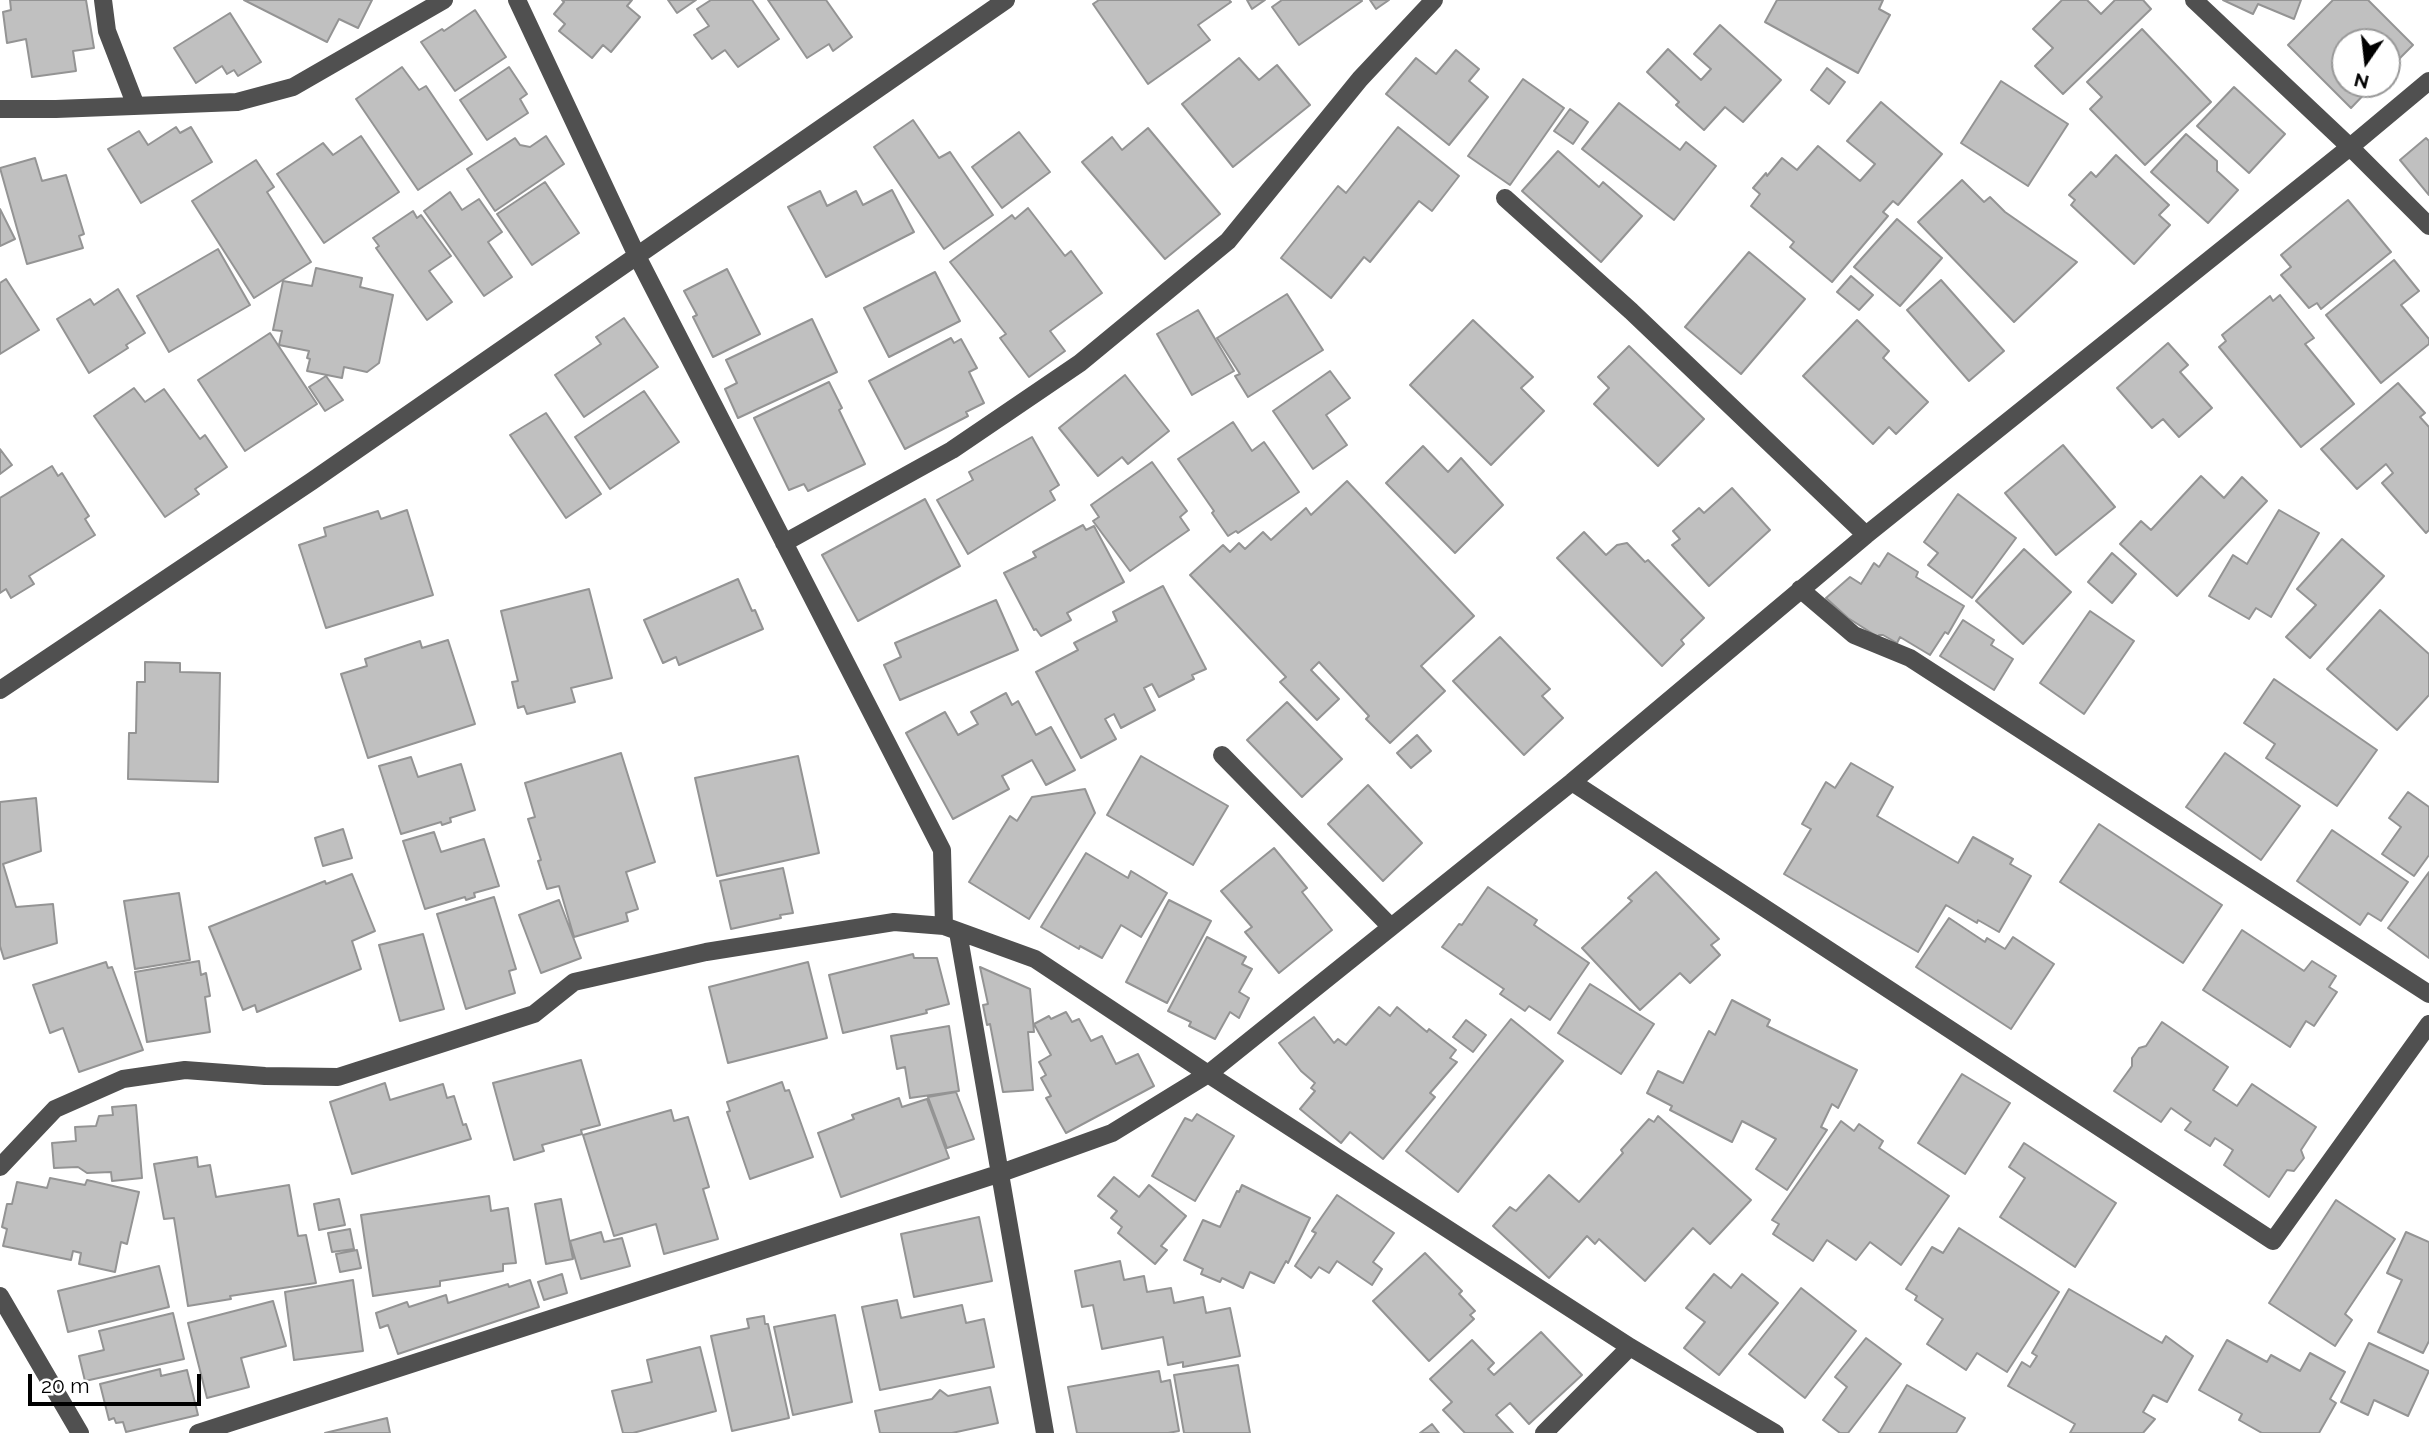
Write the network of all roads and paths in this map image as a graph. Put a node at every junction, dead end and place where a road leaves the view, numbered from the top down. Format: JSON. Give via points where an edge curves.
{"nodes":[{"id":1,"x":103,"y":0,"type":"edge"},
{"id":2,"x":444,"y":0,"type":"edge"},
{"id":3,"x":517,"y":0,"type":"edge"},
{"id":4,"x":1006,"y":0,"type":"edge"},
{"id":5,"x":1434,"y":0,"type":"edge"},
{"id":6,"x":2194,"y":0,"type":"edge"},
{"id":7,"x":2429,"y":81,"type":"edge"},
{"id":8,"x":136,"y":106,"type":"junction"},
{"id":9,"x":0,"y":109,"type":"edge"},
{"id":10,"x":2350,"y":147,"type":"junction"},
{"id":11,"x":1505,"y":198,"type":"dead end"},
{"id":12,"x":2429,"y":226,"type":"edge"},
{"id":13,"x":637,"y":256,"type":"junction"},
{"id":14,"x":1866,"y":534,"type":"junction"},
{"id":15,"x":784,"y":543,"type":"junction"},
{"id":16,"x":1800,"y":589,"type":"junction"},
{"id":17,"x":0,"y":690,"type":"edge"},
{"id":18,"x":1223,"y":755,"type":"dead end"},
{"id":19,"x":1572,"y":782,"type":"junction"},
{"id":20,"x":1391,"y":928,"type":"junction"},
{"id":21,"x":951,"y":929,"type":"junction"},
{"id":22,"x":2429,"y":994,"type":"edge"},
{"id":23,"x":2429,"y":1024,"type":"edge"},
{"id":24,"x":1208,"y":1074,"type":"junction"},
{"id":25,"x":0,"y":1167,"type":"edge"},
{"id":26,"x":1001,"y":1173,"type":"junction"},
{"id":27,"x":0,"y":1296,"type":"edge"},
{"id":28,"x":1630,"y":1347,"type":"junction"},
{"id":29,"x":80,"y":1433,"type":"edge"},
{"id":30,"x":198,"y":1433,"type":"edge"},
{"id":31,"x":1045,"y":1433,"type":"edge"},
{"id":32,"x":1544,"y":1433,"type":"edge"},
{"id":33,"x":1775,"y":1433,"type":"edge"}],
"edges":[{"from":1,"to":8,"type":"street","via":[[107,31]]},
{"from":2,"to":8,"type":"street","via":[[293,87],[237,102]]},
{"from":3,"to":13,"type":"street"},
{"from":4,"to":13,"type":"street"},
{"from":5,"to":15,"type":"street","via":[[1360,79],[1228,241],[1048,385],[952,450]]},
{"from":6,"to":10,"type":"street"},
{"from":7,"to":10,"type":"street"},
{"from":8,"to":9,"type":"street"},
{"from":10,"to":12,"type":"street"},
{"from":10,"to":14,"type":"street"},
{"from":11,"to":14,"type":"street"},
{"from":13,"to":15,"type":"street"},
{"from":13,"to":17,"type":"street"},
{"from":14,"to":16,"type":"street"},
{"from":15,"to":21,"type":"street","via":[[942,850]]},
{"from":16,"to":19,"type":"street"},
{"from":16,"to":22,"type":"street","via":[[1854,635],[1910,658]]},
{"from":18,"to":20,"type":"street"},
{"from":19,"to":20,"type":"street"},
{"from":19,"to":23,"type":"street","via":[[2273,1241]]},
{"from":20,"to":24,"type":"street"},
{"from":21,"to":24,"type":"street","via":[[1035,959]]},
{"from":21,"to":25,"type":"street","via":[[894,922],[706,952],[575,982],[534,1014],[338,1077],[185,1070],[123,1079],[55,1109]]},
{"from":21,"to":26,"type":"street"},
{"from":24,"to":26,"type":"street","via":[[1112,1133]]},
{"from":24,"to":28,"type":"street"},
{"from":26,"to":30,"type":"street"},
{"from":26,"to":31,"type":"street"},
{"from":27,"to":29,"type":"street"},
{"from":28,"to":32,"type":"street"},
{"from":28,"to":33,"type":"street"}]}
